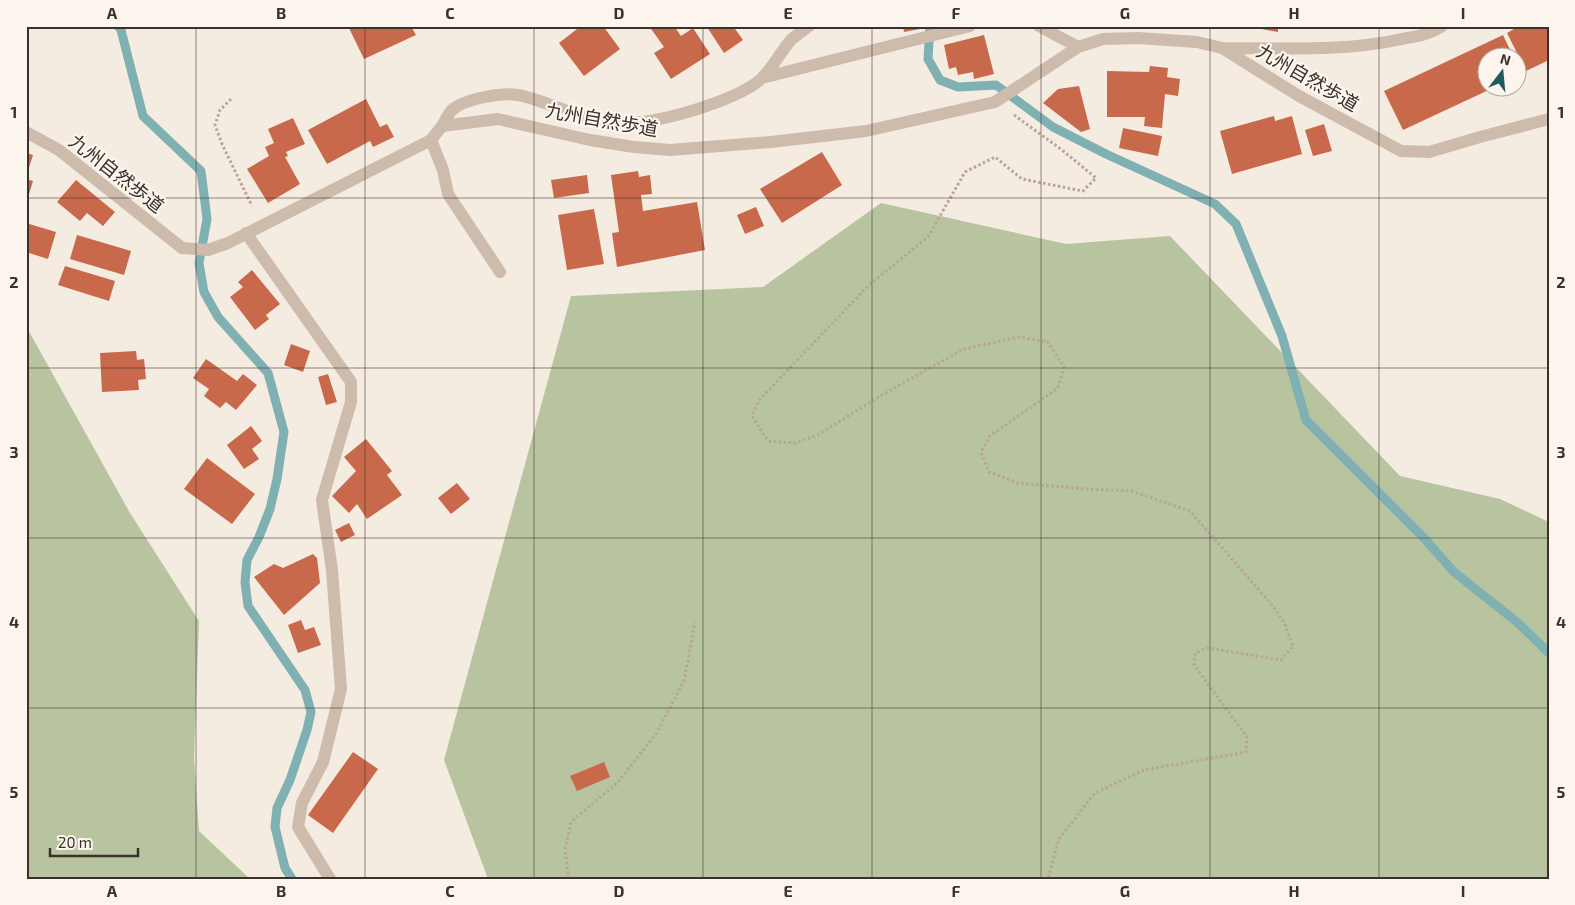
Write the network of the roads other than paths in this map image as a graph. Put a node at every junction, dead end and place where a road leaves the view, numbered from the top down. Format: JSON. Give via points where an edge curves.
{"nodes":[{"id":1,"x":809,"y":26,"type":"edge"},
{"id":2,"x":970,"y":26,"type":"edge"},
{"id":3,"x":1039,"y":26,"type":"edge"},
{"id":4,"x":1442,"y":26,"type":"edge"},
{"id":5,"x":1078,"y":47,"type":"junction"},
{"id":6,"x":1222,"y":48,"type":"junction"},
{"id":7,"x":762,"y":78,"type":"junction"},
{"id":8,"x":1549,"y":119,"type":"edge"},
{"id":9,"x":442,"y":126,"type":"junction"},
{"id":10,"x":26,"y":132,"type":"edge"},
{"id":11,"x":431,"y":140,"type":"junction"},
{"id":12,"x":246,"y":233,"type":"junction"},
{"id":13,"x":500,"y":272,"type":"dead end"},
{"id":14,"x":330,"y":879,"type":"edge"}],
"edges":[{"from":1,"to":7,"type":"street","via":[[792,39]]},
{"from":2,"to":7,"type":"street"},
{"from":3,"to":5,"type":"street"},
{"from":4,"to":6,"type":"street","via":[[1431,34],[1373,46]]},
{"from":5,"to":6,"type":"street","name":"九州自然歩道","via":[[1103,39],[1138,38],[1197,42]]},
{"from":5,"to":9,"type":"street","name":"九州自然歩道","via":[[996,101],[866,131],[670,150],[634,148],[498,119]]},
{"from":6,"to":8,"type":"street","name":"九州自然歩道","via":[[1299,96],[1401,151],[1429,152]]},
{"from":7,"to":9,"type":"street","via":[[740,92],[707,105],[635,124],[574,115],[517,95],[481,98],[462,104],[452,110]]},
{"from":9,"to":11,"type":"street"},
{"from":10,"to":12,"type":"street","name":"九州自然歩道","via":[[59,150],[182,248],[208,250]]},
{"from":11,"to":12,"type":"street"},
{"from":11,"to":13,"type":"street","via":[[448,194]]},
{"from":12,"to":14,"type":"street","via":[[351,382],[351,402],[322,500],[332,570],[341,688],[323,762],[302,803],[298,827]]}]}
